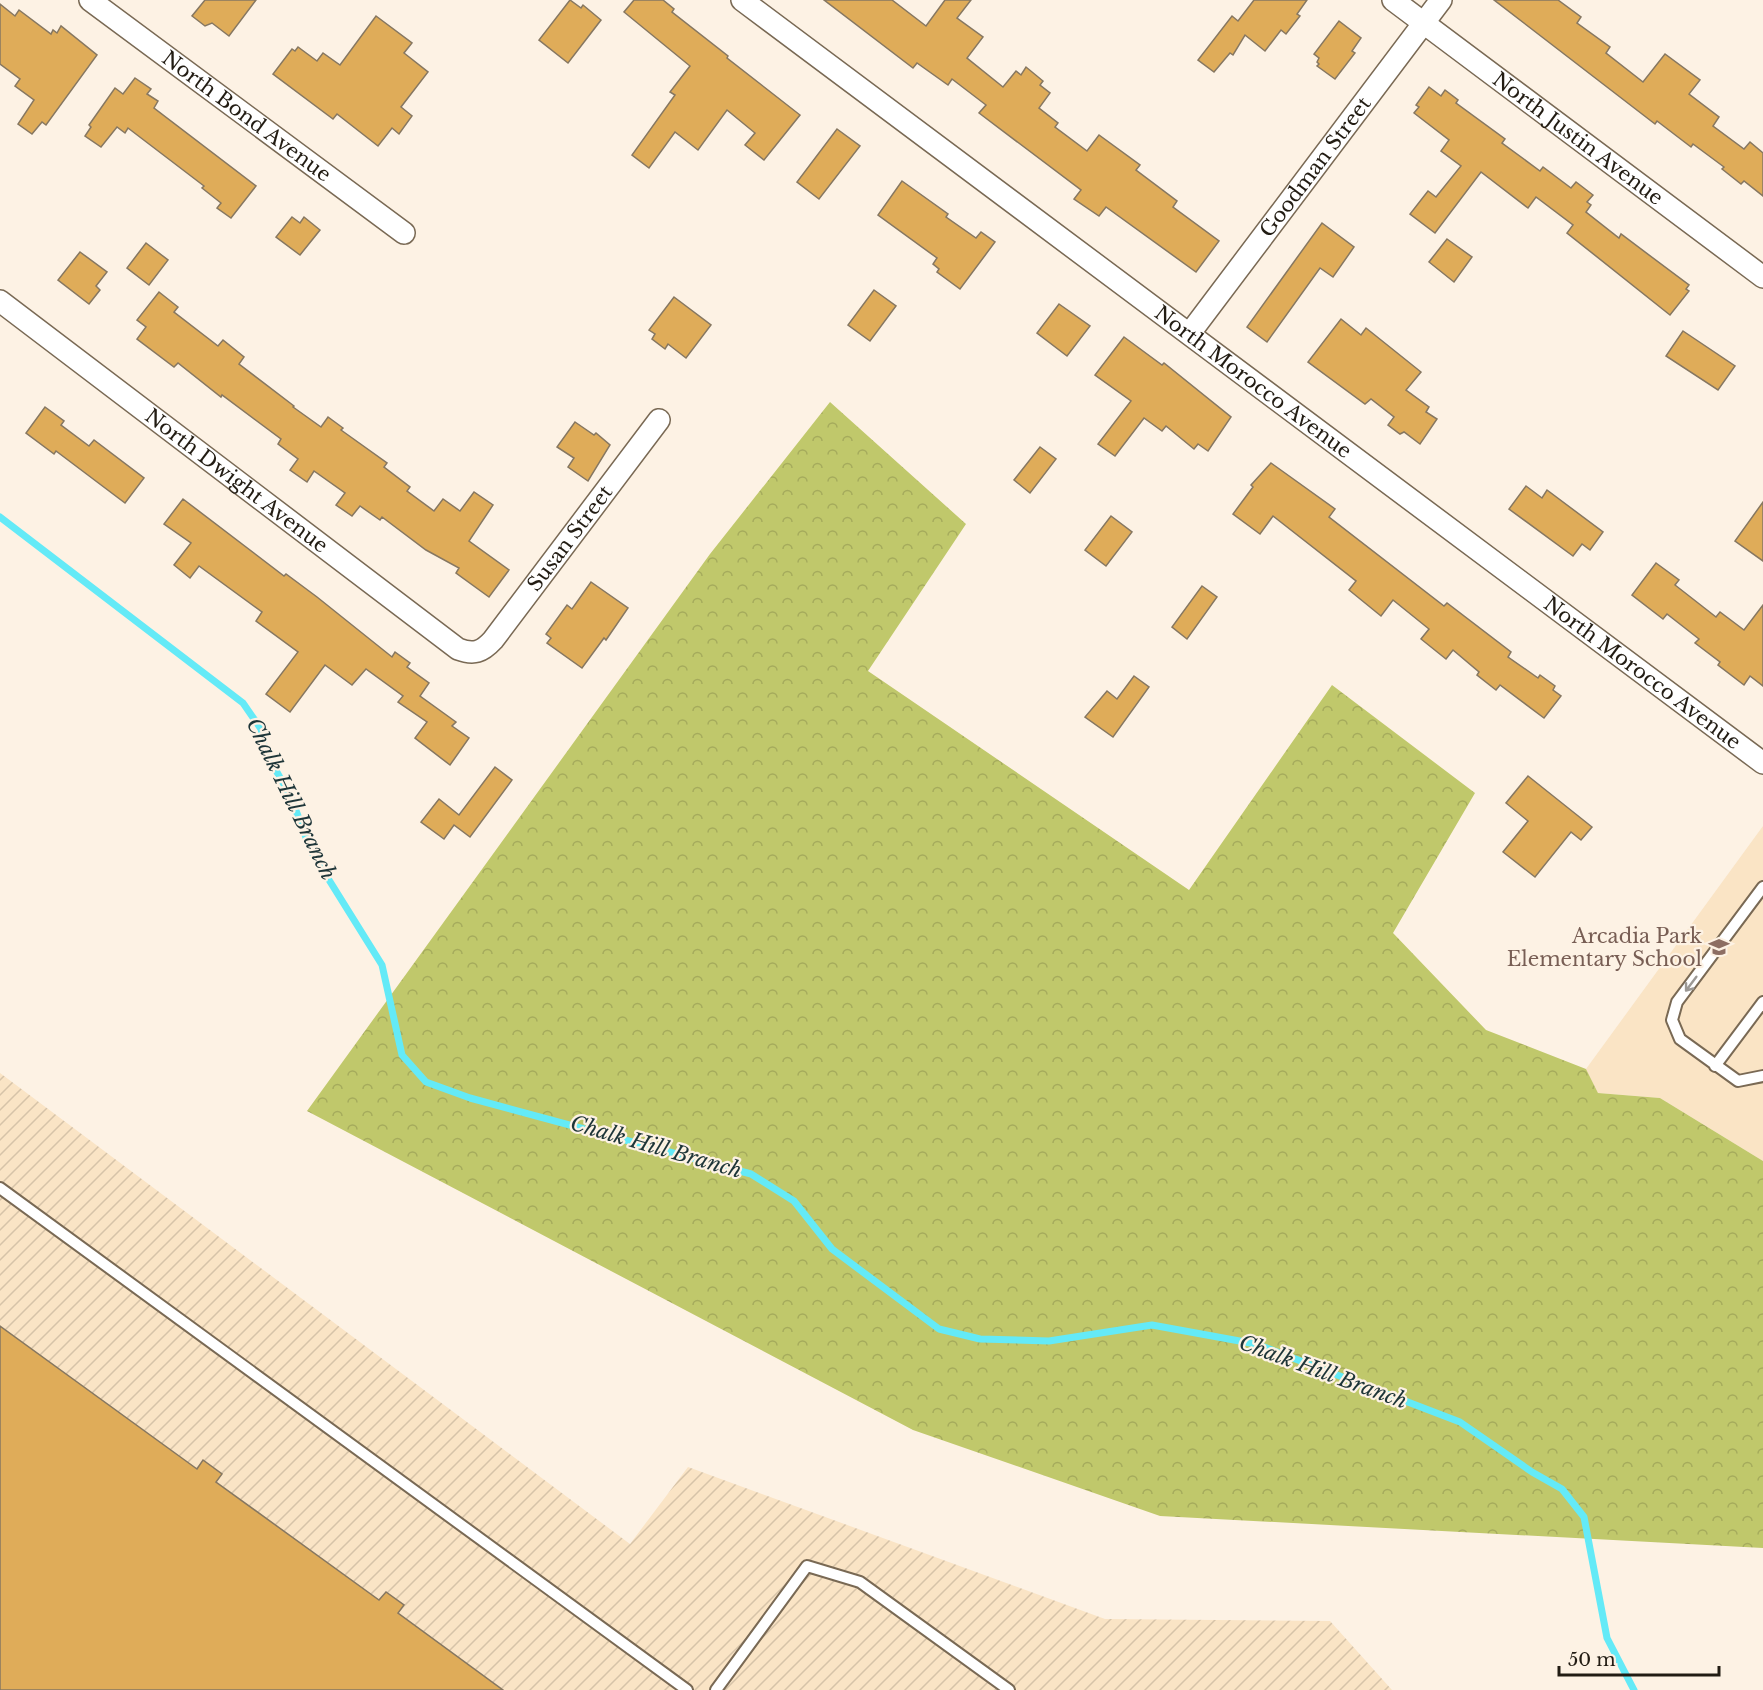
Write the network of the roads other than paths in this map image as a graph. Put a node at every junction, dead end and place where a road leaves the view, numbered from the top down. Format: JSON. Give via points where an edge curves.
{"nodes":[{"id":1,"x":90,"y":0,"type":"edge"},
{"id":2,"x":742,"y":0,"type":"edge"},
{"id":3,"x":1393,"y":0,"type":"edge"},
{"id":4,"x":1441,"y":0,"type":"edge"},
{"id":5,"x":1423,"y":23,"type":"junction"},
{"id":6,"x":404,"y":233,"type":"dead end"},
{"id":7,"x":1763,"y":277,"type":"edge"},
{"id":8,"x":0,"y":301,"type":"edge"},
{"id":9,"x":1190,"y":333,"type":"junction"},
{"id":10,"x":659,"y":420,"type":"dead end"},
{"id":11,"x":477,"y":653,"type":"joint"},
{"id":12,"x":1763,"y":763,"type":"edge"},
{"id":13,"x":1763,"y":886,"type":"edge"},
{"id":14,"x":1763,"y":1002,"type":"edge"},
{"id":15,"x":1715,"y":1066,"type":"junction"},
{"id":16,"x":1763,"y":1076,"type":"edge"},
{"id":17,"x":0,"y":1188,"type":"edge"},
{"id":18,"x":687,"y":1690,"type":"edge"},
{"id":19,"x":716,"y":1690,"type":"edge"},
{"id":20,"x":1009,"y":1690,"type":"edge"}],
"edges":[{"from":1,"to":6,"type":"street","name":"North Bond Avenue"},
{"from":2,"to":9,"type":"street","name":"North Morocco Avenue"},
{"from":3,"to":5,"type":"street","name":"North Justin Avenue"},
{"from":4,"to":5,"type":"street","name":"Goodman Street"},
{"from":5,"to":7,"type":"street","name":"North Justin Avenue"},
{"from":5,"to":9,"type":"street","name":"Goodman Street"},
{"from":8,"to":11,"type":"street","name":"North Dwight Avenue","via":[[458,649]]},
{"from":9,"to":12,"type":"street","name":"North Morocco Avenue"},
{"from":10,"to":11,"type":"street","name":"Susan Street","via":[[493,640]]},
{"from":13,"to":15,"type":"lane","one_way":true,"via":[[1677,1002],[1672,1020],[1680,1039]]},
{"from":14,"to":15,"type":"lane"},
{"from":15,"to":16,"type":"lane","via":[[1738,1081]]},
{"from":17,"to":18,"type":"lane"},
{"from":19,"to":20,"type":"lane","via":[[807,1566],[860,1582]]}]}
